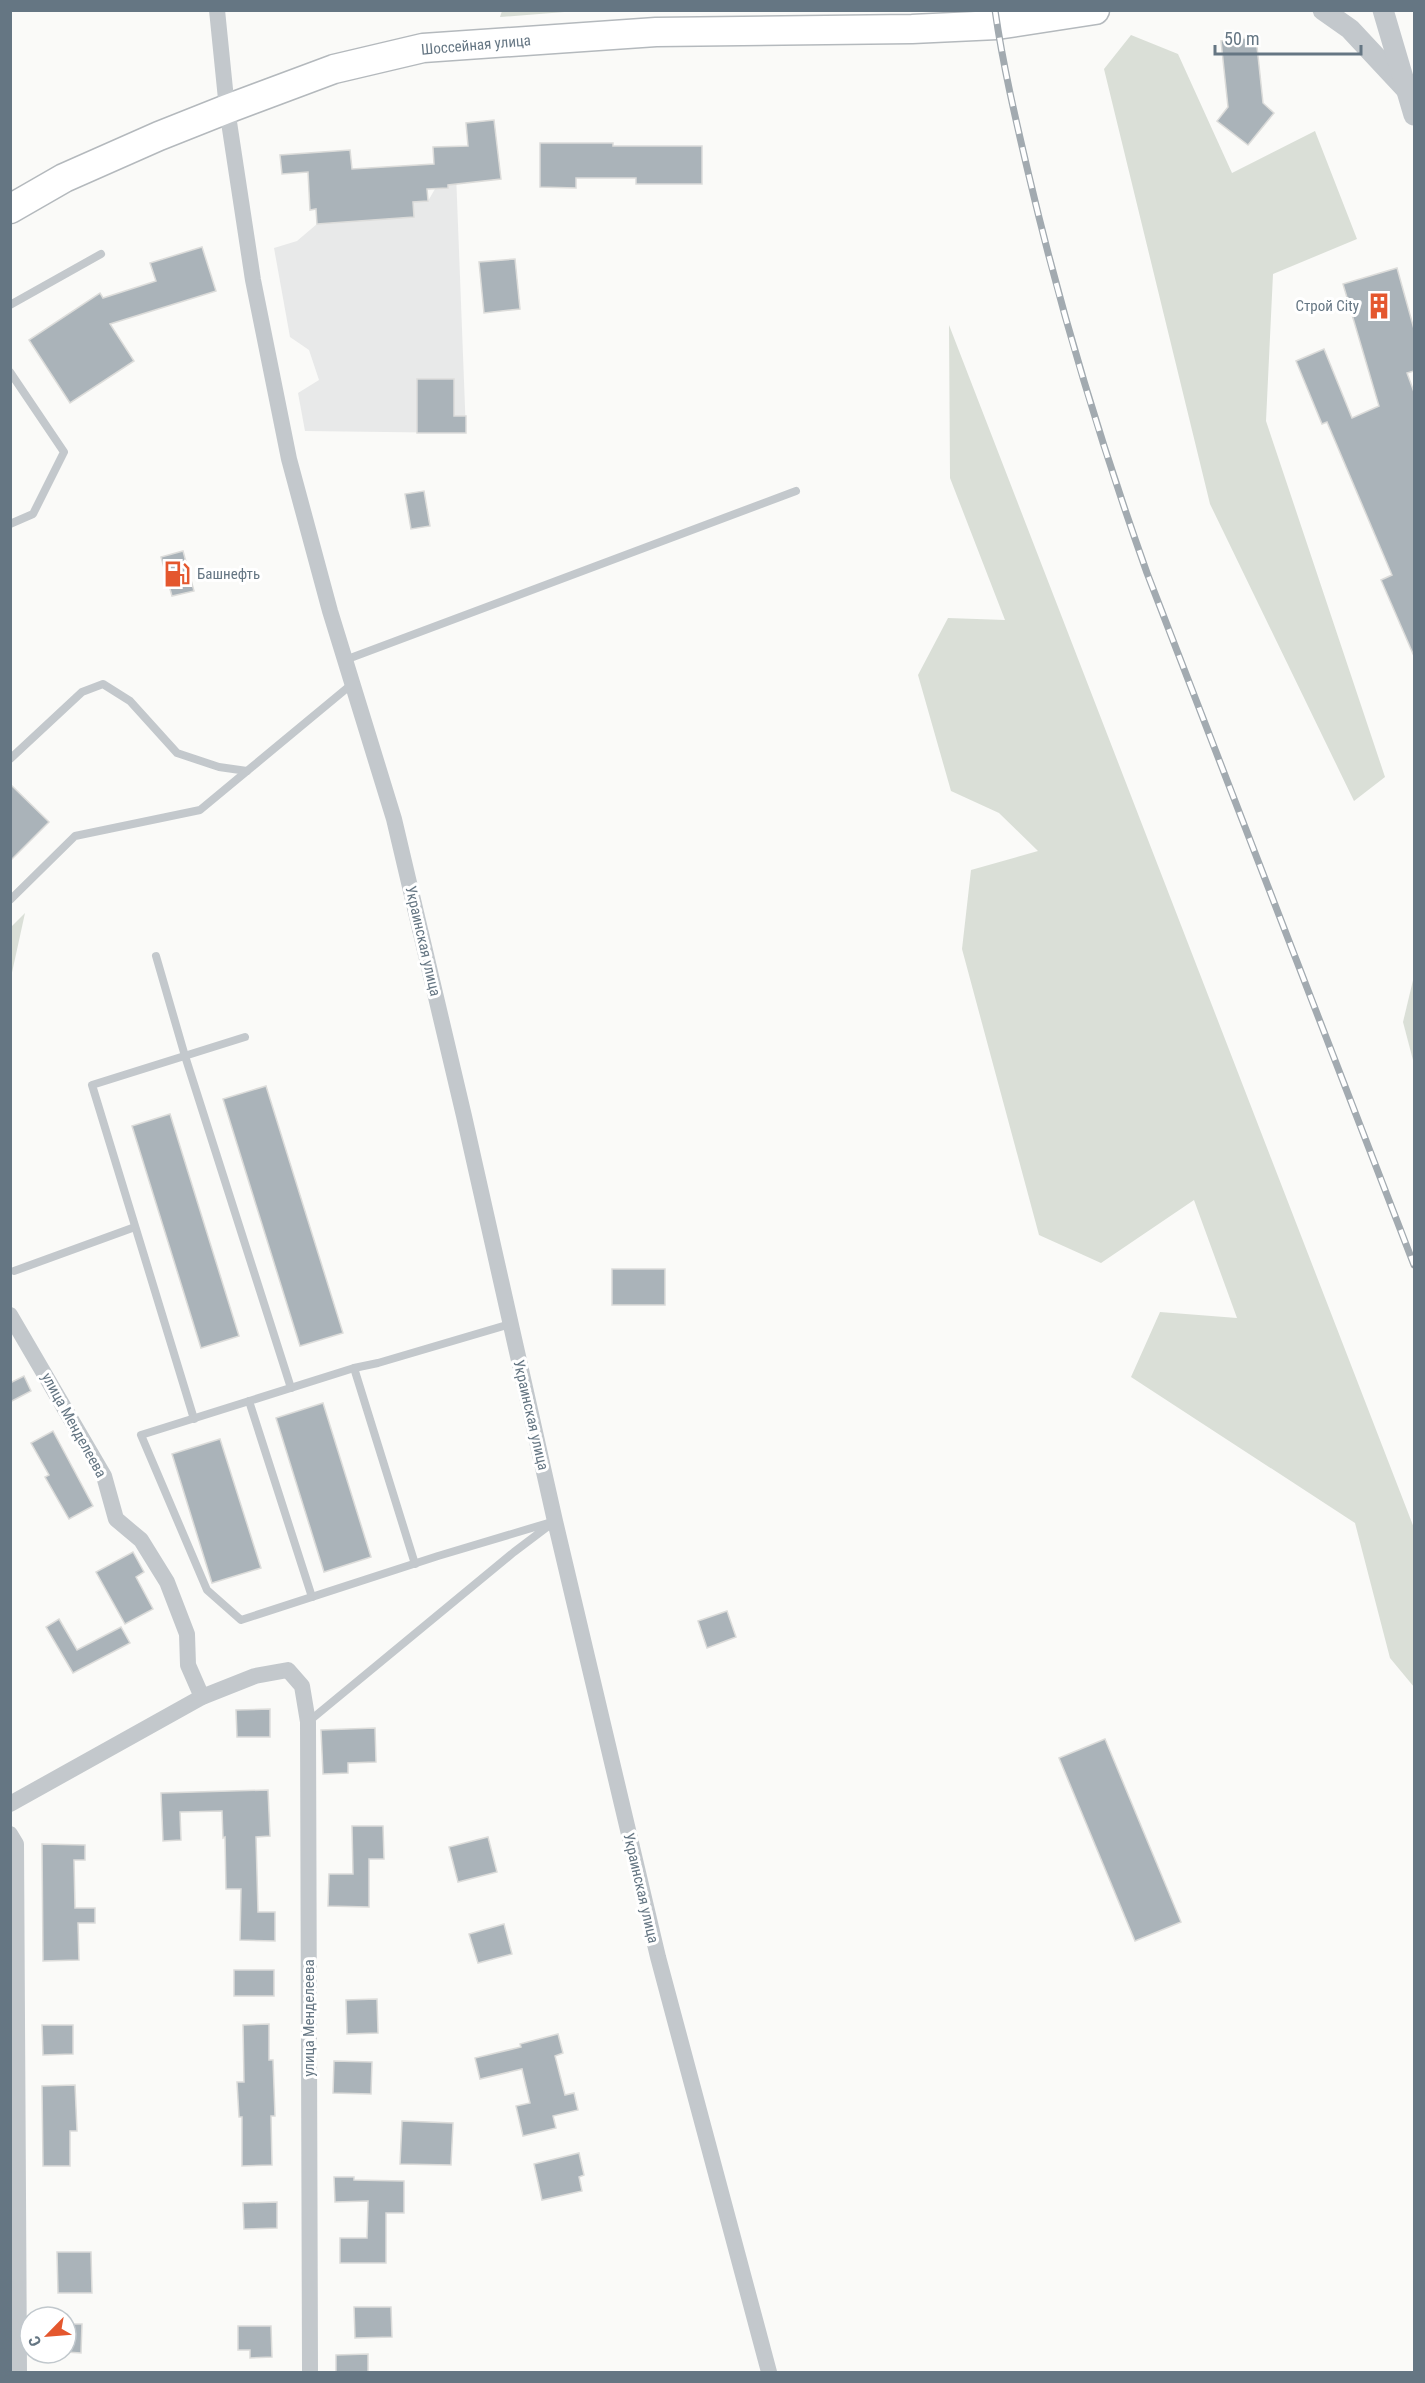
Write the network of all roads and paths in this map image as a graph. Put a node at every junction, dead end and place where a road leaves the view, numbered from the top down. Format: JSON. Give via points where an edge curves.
{"nodes":[{"id":1,"x":217,"y":10,"type":"edge"},
{"id":2,"x":1095,"y":10,"type":"edge"},
{"id":3,"x":1323,"y":10,"type":"edge"},
{"id":4,"x":1383,"y":10,"type":"edge"},
{"id":5,"x":1405,"y":88,"type":"junction"},
{"id":6,"x":227,"y":109,"type":"junction"},
{"id":7,"x":1414,"y":115,"type":"edge"},
{"id":8,"x":10,"y":209,"type":"edge"},
{"id":9,"x":101,"y":254,"type":"dead end"},
{"id":10,"x":10,"y":305,"type":"edge"},
{"id":11,"x":10,"y":372,"type":"edge"},
{"id":12,"x":796,"y":491,"type":"dead end"},
{"id":13,"x":10,"y":524,"type":"edge"},
{"id":14,"x":345,"y":660,"type":"junction"},
{"id":15,"x":352,"y":684,"type":"junction"},
{"id":16,"x":10,"y":759,"type":"edge"},
{"id":17,"x":247,"y":771,"type":"junction"},
{"id":18,"x":10,"y":900,"type":"edge"},
{"id":19,"x":156,"y":956,"type":"dead end"},
{"id":20,"x":245,"y":1037,"type":"dead end"},
{"id":21,"x":185,"y":1056,"type":"junction"},
{"id":22,"x":135,"y":1227,"type":"junction"},
{"id":23,"x":14,"y":1271,"type":"dead end"},
{"id":24,"x":10,"y":1315,"type":"edge"},
{"id":25,"x":510,"y":1324,"type":"junction"},
{"id":26,"x":354,"y":1368,"type":"junction"},
{"id":27,"x":291,"y":1388,"type":"junction"},
{"id":28,"x":249,"y":1401,"type":"junction"},
{"id":29,"x":194,"y":1419,"type":"junction"},
{"id":30,"x":555,"y":1521,"type":"junction"},
{"id":31,"x":416,"y":1564,"type":"junction"},
{"id":32,"x":312,"y":1597,"type":"junction"},
{"id":33,"x":202,"y":1697,"type":"junction"},
{"id":34,"x":308,"y":1722,"type":"junction"},
{"id":35,"x":10,"y":1804,"type":"edge"},
{"id":36,"x":10,"y":1834,"type":"edge"},
{"id":37,"x":19,"y":2373,"type":"edge"},
{"id":38,"x":310,"y":2373,"type":"edge"},
{"id":39,"x":769,"y":2373,"type":"edge"}],
"edges":[{"from":1,"to":6,"type":"street","name":"Украинская улица"},
{"from":2,"to":6,"type":"highway","name":"Шоссейная улица","via":[[997,25],[656,32],[423,48],[333,69]]},
{"from":3,"to":5,"type":"street","via":[[1350,29]]},
{"from":4,"to":5,"type":"street"},
{"from":5,"to":7,"type":"street"},
{"from":6,"to":8,"type":"highway","name":"Шоссейная улица","via":[[64,178]]},
{"from":6,"to":14,"type":"street","name":"Украинская улица","via":[[253,280],[289,459]]},
{"from":9,"to":10,"type":"lane"},
{"from":11,"to":13,"type":"lane","via":[[64,452],[33,514]]},
{"from":12,"to":14,"type":"lane"},
{"from":14,"to":15,"type":"street","name":"Украинская улица"},
{"from":15,"to":17,"type":"lane"},
{"from":15,"to":25,"type":"street","name":"Украинская улица","via":[[394,819]]},
{"from":16,"to":17,"type":"lane","via":[[82,692],[103,684],[130,701],[177,753],[219,767]]},
{"from":17,"to":18,"type":"lane","via":[[200,810],[75,836]]},
{"from":19,"to":21,"type":"lane"},
{"from":20,"to":21,"type":"lane"},
{"from":21,"to":22,"type":"lane","via":[[92,1085]]},
{"from":21,"to":27,"type":"lane"},
{"from":22,"to":23,"type":"lane"},
{"from":22,"to":29,"type":"lane"},
{"from":24,"to":33,"type":"street","name":"улица Менделеева","via":[[104,1476],[116,1519],[141,1540],[167,1582],[187,1634],[188,1665]]},
{"from":25,"to":26,"type":"lane"},
{"from":25,"to":30,"type":"street","name":"Украинская улица"},
{"from":26,"to":27,"type":"lane"},
{"from":26,"to":31,"type":"lane"},
{"from":27,"to":28,"type":"lane"},
{"from":28,"to":29,"type":"lane"},
{"from":28,"to":32,"type":"lane"},
{"from":29,"to":32,"type":"lane","via":[[141,1435],[207,1590],[241,1620]]},
{"from":30,"to":31,"type":"lane"},
{"from":30,"to":34,"type":"lane"},
{"from":30,"to":39,"type":"street","name":"Украинская улица","via":[[658,1957]]},
{"from":31,"to":32,"type":"lane"},
{"from":33,"to":34,"type":"street","name":"улица Менделеева","via":[[255,1676],[288,1670],[302,1686]]},
{"from":33,"to":35,"type":"street"},
{"from":34,"to":38,"type":"street","name":"улица Менделеева"},
{"from":36,"to":37,"type":"street","via":[[16,1844]]}]}
